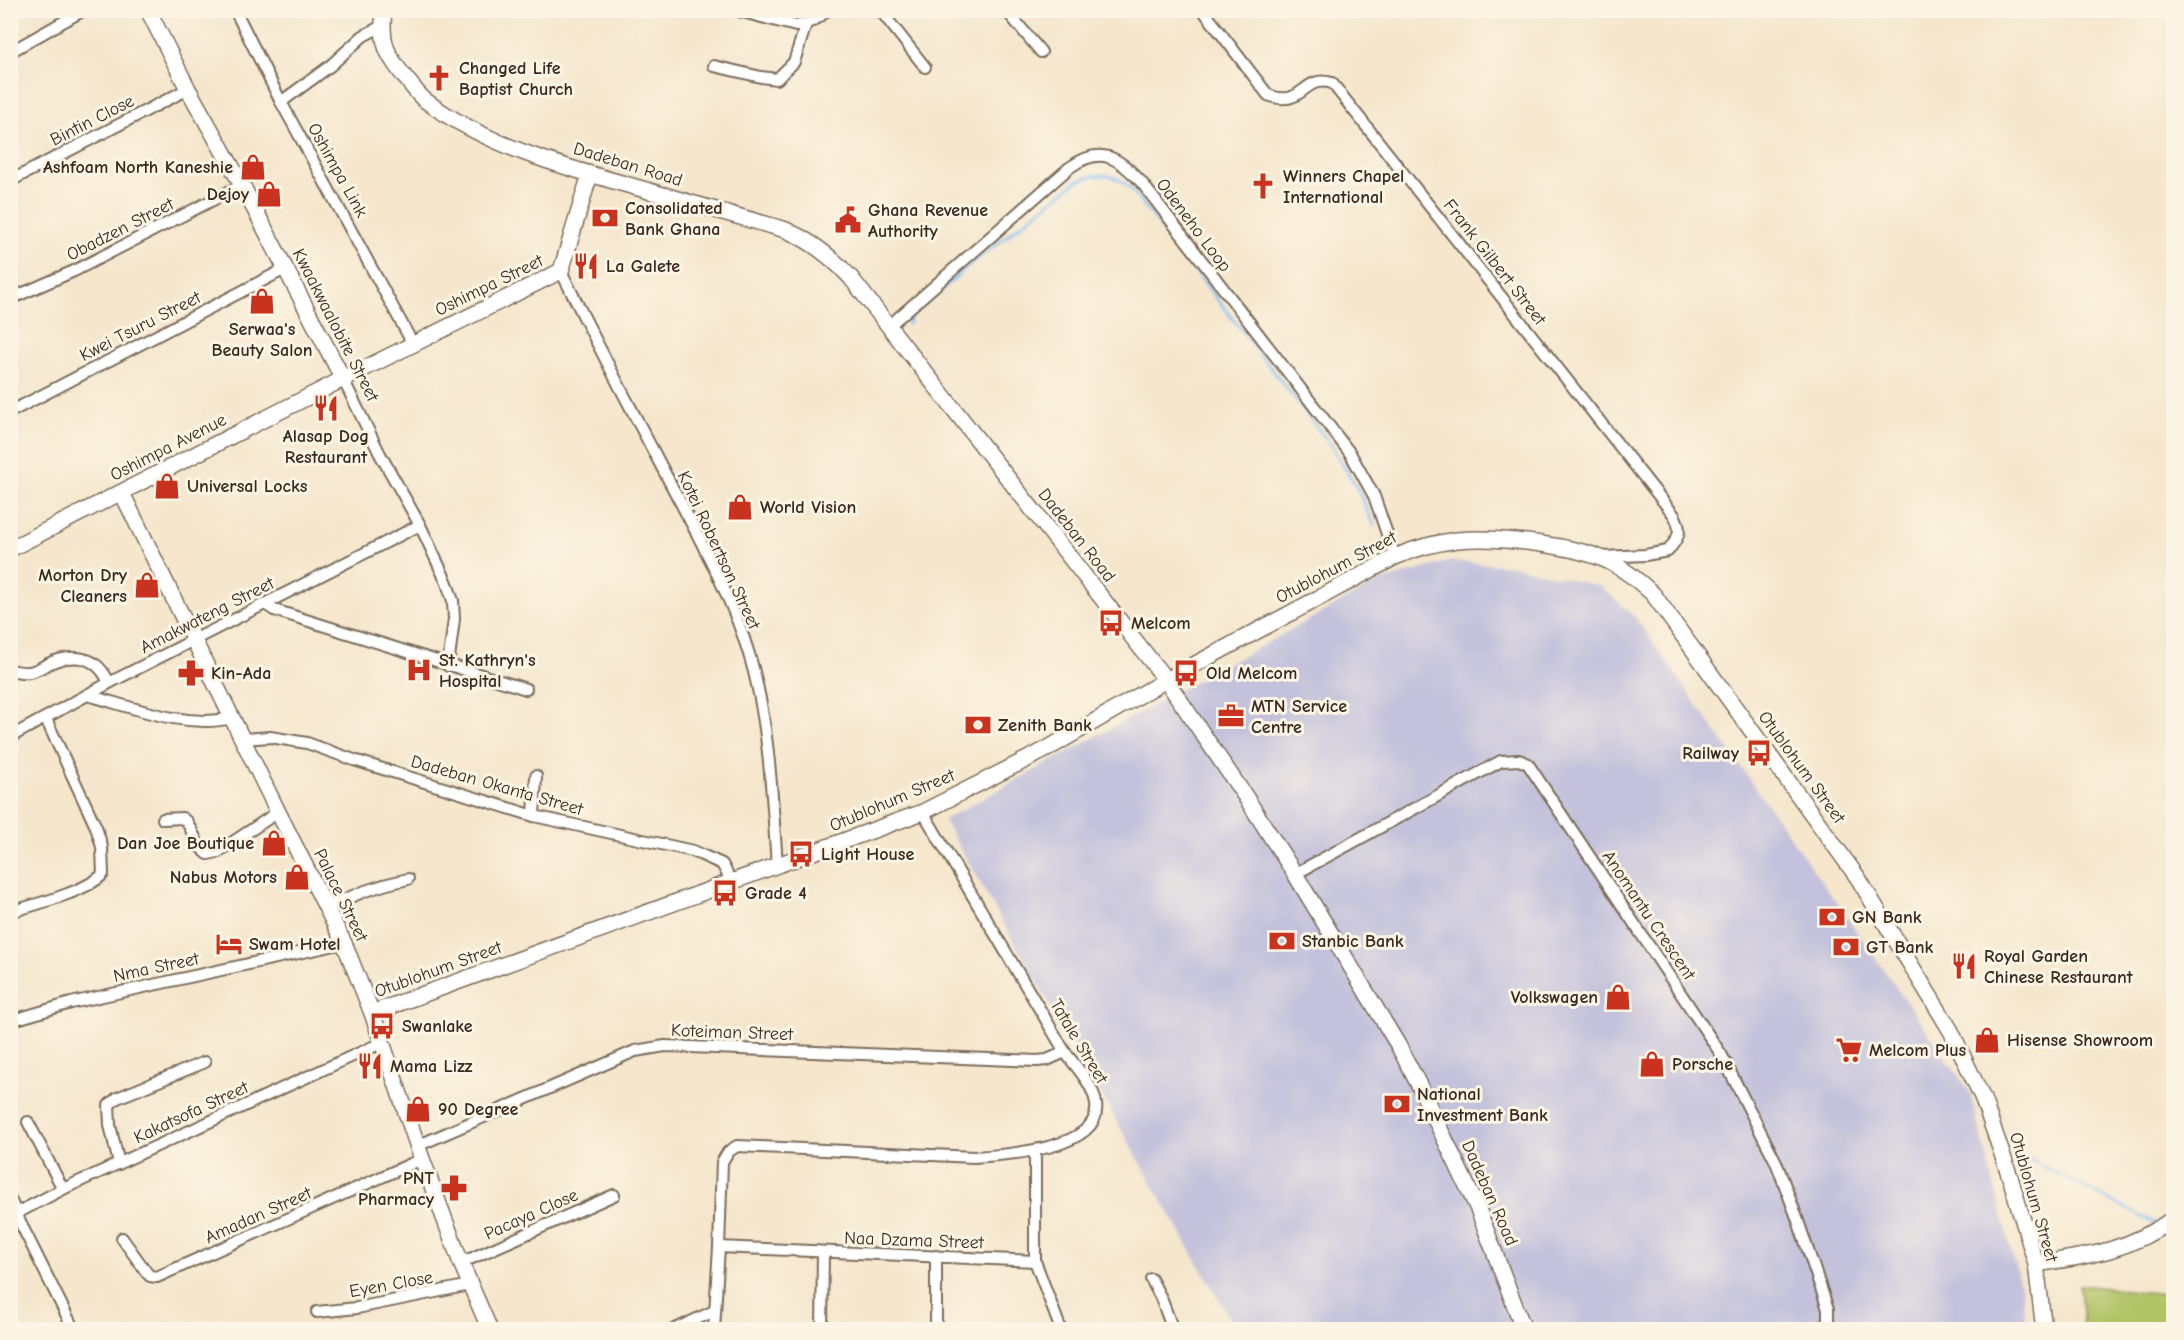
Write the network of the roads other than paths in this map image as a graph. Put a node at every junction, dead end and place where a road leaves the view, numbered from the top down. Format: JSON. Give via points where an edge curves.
{"nodes":[{"id":1,"x":84,"y":10,"type":"edge"},
{"id":2,"x":147,"y":10,"type":"edge"},
{"id":3,"x":235,"y":10,"type":"edge"},
{"id":4,"x":384,"y":10,"type":"edge"},
{"id":5,"x":735,"y":10,"type":"edge"},
{"id":6,"x":827,"y":10,"type":"edge"},
{"id":7,"x":880,"y":10,"type":"edge"},
{"id":8,"x":1006,"y":10,"type":"edge"},
{"id":9,"x":1203,"y":10,"type":"edge"},
{"id":10,"x":806,"y":24,"type":"junction"},
{"id":11,"x":382,"y":26,"type":"junction"},
{"id":12,"x":10,"y":52,"type":"edge"},
{"id":13,"x":1041,"y":52,"type":"dead end"},
{"id":14,"x":714,"y":66,"type":"dead end"},
{"id":15,"x":925,"y":67,"type":"dead end"},
{"id":16,"x":188,"y":89,"type":"junction"},
{"id":17,"x":281,"y":102,"type":"junction"},
{"id":18,"x":590,"y":174,"type":"junction"},
{"id":19,"x":10,"y":181,"type":"edge"},
{"id":20,"x":242,"y":185,"type":"junction"},
{"id":21,"x":285,"y":269,"type":"junction"},
{"id":22,"x":561,"y":271,"type":"junction"},
{"id":23,"x":10,"y":299,"type":"edge"},
{"id":24,"x":890,"y":325,"type":"junction"},
{"id":25,"x":413,"y":344,"type":"junction"},
{"id":26,"x":343,"y":379,"type":"junction"},
{"id":27,"x":10,"y":412,"type":"edge"},
{"id":28,"x":122,"y":493,"type":"junction"},
{"id":29,"x":420,"y":525,"type":"junction"},
{"id":30,"x":10,"y":549,"type":"edge"},
{"id":31,"x":1395,"y":556,"type":"junction"},
{"id":32,"x":1598,"y":557,"type":"junction"},
{"id":33,"x":265,"y":604,"type":"junction"},
{"id":34,"x":194,"y":640,"type":"junction"},
{"id":35,"x":448,"y":666,"type":"junction"},
{"id":36,"x":10,"y":670,"type":"edge"},
{"id":37,"x":1166,"y":680,"type":"junction"},
{"id":38,"x":108,"y":683,"type":"junction"},
{"id":39,"x":526,"y":689,"type":"dead end"},
{"id":40,"x":87,"y":695,"type":"junction"},
{"id":41,"x":46,"y":718,"type":"junction"},
{"id":42,"x":233,"y":718,"type":"junction"},
{"id":43,"x":10,"y":737,"type":"edge"},
{"id":44,"x":243,"y":740,"type":"junction"},
{"id":45,"x":536,"y":776,"type":"dead end"},
{"id":46,"x":278,"y":812,"type":"junction"},
{"id":47,"x":923,"y":812,"type":"junction"},
{"id":48,"x":534,"y":816,"type":"junction"},
{"id":49,"x":163,"y":819,"type":"dead end"},
{"id":50,"x":777,"y":865,"type":"junction"},
{"id":51,"x":1294,"y":874,"type":"junction"},
{"id":52,"x":408,"y":879,"type":"dead end"},
{"id":53,"x":732,"y":882,"type":"junction"},
{"id":54,"x":327,"y":908,"type":"junction"},
{"id":55,"x":10,"y":912,"type":"edge"},
{"id":56,"x":344,"y":943,"type":"junction"},
{"id":57,"x":372,"y":1013,"type":"junction"},
{"id":58,"x":10,"y":1021,"type":"edge"},
{"id":59,"x":381,"y":1043,"type":"junction"},
{"id":60,"x":1065,"y":1052,"type":"junction"},
{"id":61,"x":205,"y":1062,"type":"dead end"},
{"id":62,"x":28,"y":1122,"type":"dead end"},
{"id":63,"x":1035,"y":1150,"type":"junction"},
{"id":64,"x":419,"y":1153,"type":"junction"},
{"id":65,"x":119,"y":1164,"type":"junction"},
{"id":66,"x":63,"y":1189,"type":"junction"},
{"id":67,"x":614,"y":1195,"type":"dead end"},
{"id":68,"x":10,"y":1199,"type":"edge"},
{"id":69,"x":17,"y":1213,"type":"junction"},
{"id":70,"x":2174,"y":1218,"type":"edge"},
{"id":71,"x":16,"y":1226,"type":"edge"},
{"id":72,"x":122,"y":1238,"type":"dead end"},
{"id":73,"x":720,"y":1247,"type":"junction"},
{"id":74,"x":823,"y":1253,"type":"junction"},
{"id":75,"x":936,"y":1256,"type":"junction"},
{"id":76,"x":1035,"y":1261,"type":"junction"},
{"id":77,"x":461,"y":1263,"type":"junction"},
{"id":78,"x":2036,"y":1264,"type":"junction"},
{"id":79,"x":1150,"y":1279,"type":"dead end"},
{"id":80,"x":470,"y":1285,"type":"junction"},
{"id":81,"x":714,"y":1311,"type":"junction"},
{"id":82,"x":317,"y":1312,"type":"dead end"},
{"id":83,"x":74,"y":1329,"type":"edge"},
{"id":84,"x":490,"y":1329,"type":"edge"},
{"id":85,"x":673,"y":1329,"type":"edge"},
{"id":86,"x":714,"y":1329,"type":"edge"},
{"id":87,"x":822,"y":1329,"type":"edge"},
{"id":88,"x":936,"y":1329,"type":"edge"},
{"id":89,"x":1061,"y":1329,"type":"edge"},
{"id":90,"x":1173,"y":1329,"type":"edge"},
{"id":91,"x":1524,"y":1329,"type":"edge"},
{"id":92,"x":1820,"y":1329,"type":"edge"},
{"id":93,"x":2044,"y":1329,"type":"edge"}],
"edges":[{"from":1,"to":12,"type":"street"},
{"from":2,"to":16,"type":"street","name":"Kwaakwaalobite Street"},
{"from":3,"to":17,"type":"street","name":"Oshimpa Link"},
{"from":4,"to":11,"type":"street","name":"Dadeban Road"},
{"from":5,"to":10,"type":"street","via":[[796,26]]},
{"from":6,"to":10,"type":"street"},
{"from":7,"to":15,"type":"street"},
{"from":8,"to":13,"type":"street"},
{"from":9,"to":32,"type":"street","name":"Frank Gilbert Street","via":[[1268,95],[1291,99],[1316,81],[1332,82],[1679,525],[1679,533],[1668,551]]},
{"from":10,"to":14,"type":"street","via":[[794,62],[777,79]]},
{"from":11,"to":17,"type":"street","via":[[363,36]]},
{"from":11,"to":18,"type":"street","name":"Dadeban Road","via":[[383,43],[391,60],[424,100],[501,144]]},
{"from":16,"to":19,"type":"street","name":"Bintin Close"},
{"from":16,"to":20,"type":"street","name":"Kwaakwaalobite Street"},
{"from":17,"to":25,"type":"street","name":"Oshimpa Link"},
{"from":18,"to":22,"type":"street","name":"Oshimpa Street"},
{"from":18,"to":24,"type":"street","name":"Dadeban Road","via":[[800,236],[840,266]]},
{"from":20,"to":21,"type":"street","name":"Kwaakwaalobite Street"},
{"from":20,"to":23,"type":"street","name":"Obadzen Street","via":[[74,271]]},
{"from":21,"to":26,"type":"street","name":"Kwaakwaalobite Street"},
{"from":21,"to":27,"type":"street","name":"Kwei Tsuru Street"},
{"from":22,"to":25,"type":"street","name":"Oshimpa Street"},
{"from":22,"to":50,"type":"street","name":"Kotei Robertson Street","via":[[696,531],[749,654],[763,719]]},
{"from":24,"to":31,"type":"street","name":"Odeneho Loop","via":[[1070,168],[1091,156],[1111,157],[1142,183],[1350,453],[1374,496]]},
{"from":24,"to":37,"type":"street","name":"Dadeban Road"},
{"from":25,"to":26,"type":"street","name":"Oshimpa Street"},
{"from":26,"to":28,"type":"street","name":"Oshimpa Avenue"},
{"from":26,"to":29,"type":"street","name":"Kwaakwaalobite Street"},
{"from":28,"to":30,"type":"street","name":"Oshimpa Avenue"},
{"from":28,"to":34,"type":"street","name":"Palace Street"},
{"from":29,"to":33,"type":"street","name":"Amakwateng Street"},
{"from":29,"to":35,"type":"street","name":"Kwaakwaalobite Street","via":[[453,601]]},
{"from":31,"to":32,"type":"street","name":"Otublohum Street","via":[[1460,540],[1540,544]]},
{"from":31,"to":37,"type":"street","name":"Otublohum Street"},
{"from":32,"to":78,"type":"street","name":"Otublohum Street","via":[[1639,581],[1667,611],[1858,878],[1899,942],[1976,1082]]},
{"from":33,"to":34,"type":"street","name":"Amakwateng Street"},
{"from":33,"to":35,"type":"street"},
{"from":34,"to":38,"type":"street","name":"Amakwateng Street"},
{"from":34,"to":42,"type":"street","name":"Palace Street"},
{"from":35,"to":39,"type":"street"},
{"from":36,"to":38,"type":"street","via":[[29,672],[78,657],[102,669]]},
{"from":37,"to":47,"type":"street","name":"Otublohum Street","via":[[1045,750]]},
{"from":37,"to":51,"type":"street","name":"Dadeban Road"},
{"from":38,"to":40,"type":"street","name":"Amakwateng Street"},
{"from":40,"to":41,"type":"street","name":"Amakwateng Street"},
{"from":40,"to":42,"type":"street","via":[[175,718]]},
{"from":41,"to":43,"type":"street","name":"Amakwateng Street"},
{"from":41,"to":55,"type":"street","via":[[96,827],[103,874],[82,888]]},
{"from":42,"to":44,"type":"street","name":"Palace Street"},
{"from":44,"to":46,"type":"street","name":"Palace Street"},
{"from":44,"to":48,"type":"street","name":"Dadeban Okanta Street","via":[[270,737],[307,743]]},
{"from":45,"to":48,"type":"street"},
{"from":46,"to":49,"type":"street","via":[[218,852],[208,854],[182,818]]},
{"from":46,"to":54,"type":"street","name":"Palace Street"},
{"from":47,"to":50,"type":"street","name":"Otublohum Street"},
{"from":47,"to":60,"type":"street","name":"Tatale Street"},
{"from":48,"to":53,"type":"street","name":"Dadeban Okanta Street","via":[[693,850],[722,864]]},
{"from":50,"to":53,"type":"street","name":"Otublohum Street"},
{"from":51,"to":91,"type":"street","name":"Dadeban Road","via":[[1420,1087],[1478,1209]]},
{"from":51,"to":92,"type":"street","name":"Anomantu Crescent","via":[[1501,761],[1528,764],[1702,1023],[1733,1077],[1776,1162],[1797,1215],[1828,1309],[1828,1320]]},
{"from":52,"to":54,"type":"street","via":[[375,887]]},
{"from":53,"to":57,"type":"street","name":"Otublohum Street"},
{"from":54,"to":56,"type":"street","name":"Palace Street"},
{"from":56,"to":57,"type":"street","name":"Palace Street"},
{"from":56,"to":58,"type":"street","name":"Nma Street","via":[[71,1003]]},
{"from":57,"to":59,"type":"street","name":"Palace Street"},
{"from":59,"to":64,"type":"street","name":"Palace Street"},
{"from":59,"to":65,"type":"street","name":"Kakatsofa Street"},
{"from":60,"to":63,"type":"street","name":"Tatale Street","via":[[1087,1082],[1096,1105],[1093,1121],[1083,1133],[1050,1148]]},
{"from":60,"to":64,"type":"street","name":"Koteiman Street","via":[[1037,1061],[650,1047],[635,1050]]},
{"from":61,"to":65,"type":"street","via":[[117,1098],[109,1105]]},
{"from":62,"to":66,"type":"street"},
{"from":63,"to":73,"type":"street","name":"Tatale Street","via":[[975,1157],[737,1146],[722,1162]]},
{"from":63,"to":76,"type":"street"},
{"from":64,"to":72,"type":"street","name":"Amadan Street","via":[[157,1277],[147,1273]]},
{"from":64,"to":77,"type":"street","name":"Palace Street"},
{"from":65,"to":66,"type":"street","name":"Kakatsofa Street"},
{"from":66,"to":69,"type":"street","name":"Kakatsofa Street"},
{"from":67,"to":77,"type":"street","name":"Pacaya Close"},
{"from":68,"to":69,"type":"street"},
{"from":69,"to":71,"type":"street"},
{"from":70,"to":78,"type":"street","via":[[2149,1236],[2110,1251]]},
{"from":71,"to":83,"type":"street"},
{"from":73,"to":74,"type":"street","name":"Naa Dzama Street"},
{"from":73,"to":81,"type":"street"},
{"from":74,"to":75,"type":"street","name":"Naa Dzama Street"},
{"from":74,"to":87,"type":"street"},
{"from":75,"to":76,"type":"street","name":"Naa Dzama Street"},
{"from":75,"to":88,"type":"street"},
{"from":76,"to":89,"type":"street"},
{"from":77,"to":80,"type":"street","name":"Palace Street"},
{"from":78,"to":93,"type":"street","name":"Otublohum Street"},
{"from":79,"to":90,"type":"street"},
{"from":80,"to":82,"type":"street","name":"Eyen Close","via":[[357,1308]]},
{"from":80,"to":84,"type":"street","name":"Palace Street"},
{"from":81,"to":85,"type":"street"},
{"from":81,"to":86,"type":"street"}]}
